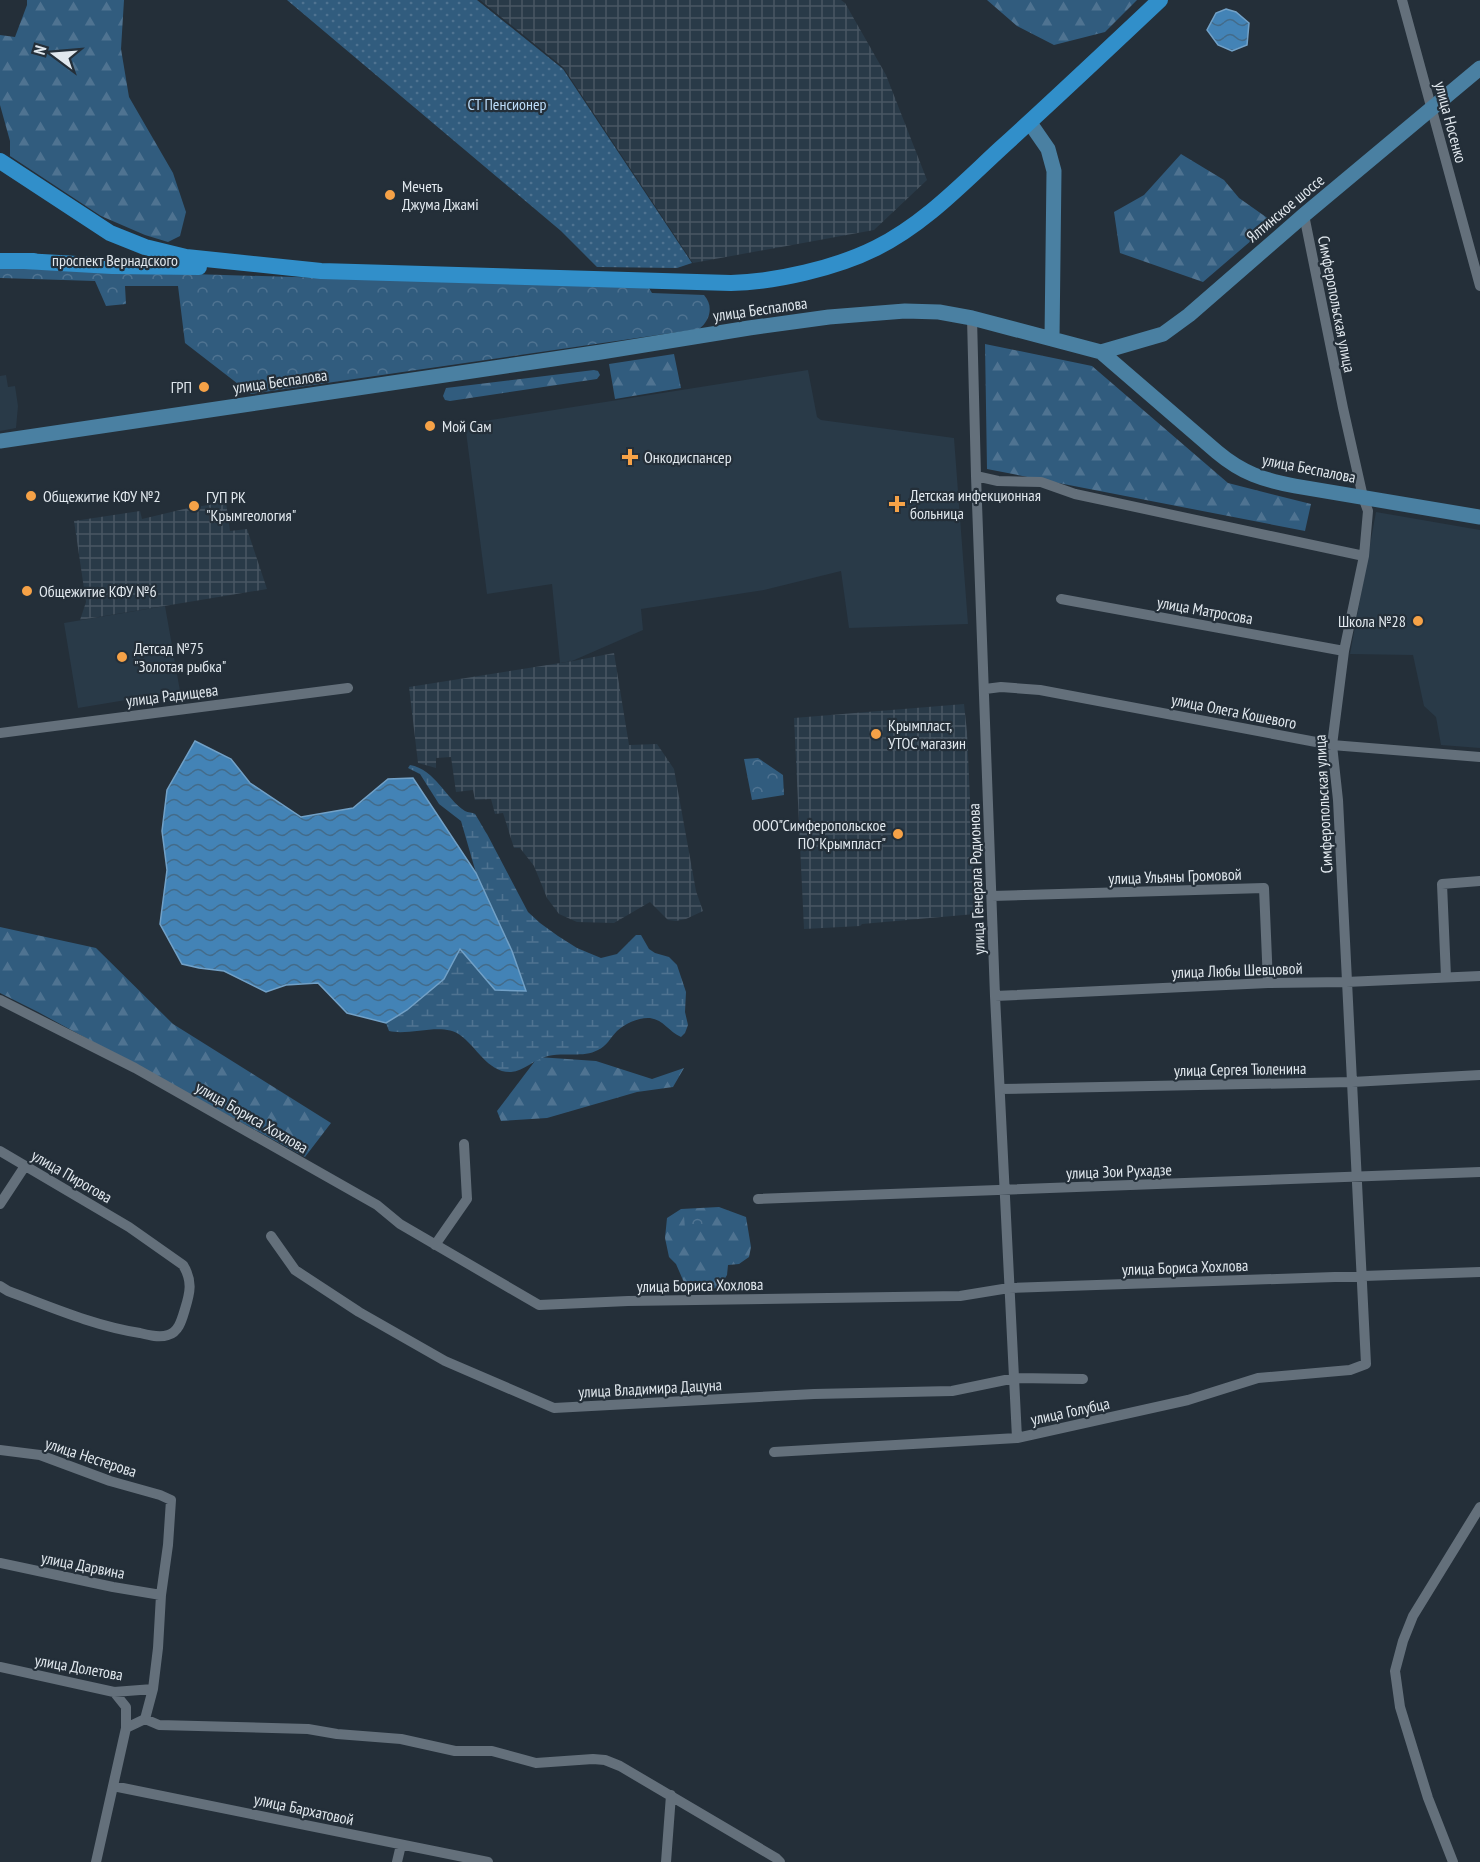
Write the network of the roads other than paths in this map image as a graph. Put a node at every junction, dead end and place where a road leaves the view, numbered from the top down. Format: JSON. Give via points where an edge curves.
{"nodes":[{"id":1,"x":1160,"y":0,"type":"edge"},
{"id":2,"x":1402,"y":0,"type":"edge"},
{"id":3,"x":1480,"y":68,"type":"edge"},
{"id":4,"x":1432,"y":109,"type":"junction"},
{"id":5,"x":1030,"y":123,"type":"junction"},
{"id":6,"x":0,"y":161,"type":"edge"},
{"id":7,"x":0,"y":173,"type":"edge"},
{"id":8,"x":1304,"y":215,"type":"junction"},
{"id":9,"x":138,"y":260,"type":"junction"},
{"id":10,"x":206,"y":260,"type":"junction"},
{"id":11,"x":0,"y":261,"type":"edge"},
{"id":12,"x":24,"y":261,"type":"junction"},
{"id":13,"x":154,"y":267,"type":"junction"},
{"id":14,"x":281,"y":268,"type":"junction"},
{"id":15,"x":1480,"y":286,"type":"edge"},
{"id":16,"x":972,"y":318,"type":"junction"},
{"id":17,"x":1052,"y":339,"type":"junction"},
{"id":18,"x":1127,"y":344,"type":"junction"},
{"id":19,"x":1101,"y":351,"type":"junction"},
{"id":20,"x":1118,"y":367,"type":"junction"},
{"id":21,"x":0,"y":441,"type":"edge"},
{"id":22,"x":976,"y":476,"type":"junction"},
{"id":23,"x":1363,"y":497,"type":"junction"},
{"id":24,"x":1480,"y":517,"type":"edge"},
{"id":25,"x":1364,"y":555,"type":"junction"},
{"id":26,"x":1061,"y":599,"type":"dead end"},
{"id":27,"x":1344,"y":651,"type":"junction"},
{"id":28,"x":348,"y":688,"type":"dead end"},
{"id":29,"x":985,"y":689,"type":"junction"},
{"id":30,"x":0,"y":733,"type":"edge"},
{"id":31,"x":1332,"y":745,"type":"junction"},
{"id":32,"x":1480,"y":757,"type":"edge"},
{"id":33,"x":1480,"y":881,"type":"edge"},
{"id":34,"x":992,"y":896,"type":"junction"},
{"id":35,"x":1480,"y":976,"type":"edge"},
{"id":36,"x":1446,"y":978,"type":"junction"},
{"id":37,"x":1346,"y":982,"type":"junction"},
{"id":38,"x":1268,"y":983,"type":"junction"},
{"id":39,"x":995,"y":996,"type":"junction"},
{"id":40,"x":0,"y":1000,"type":"edge"},
{"id":41,"x":1480,"y":1075,"type":"edge"},
{"id":42,"x":1352,"y":1082,"type":"junction"},
{"id":43,"x":1000,"y":1089,"type":"junction"},
{"id":44,"x":464,"y":1144,"type":"dead end"},
{"id":45,"x":0,"y":1151,"type":"edge"},
{"id":46,"x":25,"y":1166,"type":"junction"},
{"id":47,"x":1480,"y":1173,"type":"edge"},
{"id":48,"x":1357,"y":1176,"type":"junction"},
{"id":49,"x":1005,"y":1190,"type":"junction"},
{"id":50,"x":758,"y":1199,"type":"dead end"},
{"id":51,"x":0,"y":1204,"type":"edge"},
{"id":52,"x":271,"y":1236,"type":"dead end"},
{"id":53,"x":435,"y":1245,"type":"junction"},
{"id":54,"x":1480,"y":1272,"type":"edge"},
{"id":55,"x":1363,"y":1276,"type":"junction"},
{"id":56,"x":0,"y":1286,"type":"edge"},
{"id":57,"x":1009,"y":1288,"type":"junction"},
{"id":58,"x":1366,"y":1364,"type":"joint"},
{"id":59,"x":1015,"y":1378,"type":"junction"},
{"id":60,"x":1083,"y":1379,"type":"dead end"},
{"id":61,"x":1017,"y":1438,"type":"junction"},
{"id":62,"x":0,"y":1450,"type":"edge"},
{"id":63,"x":774,"y":1452,"type":"dead end"},
{"id":64,"x":1480,"y":1507,"type":"edge"},
{"id":65,"x":0,"y":1563,"type":"edge"},
{"id":66,"x":161,"y":1595,"type":"junction"},
{"id":67,"x":0,"y":1667,"type":"edge"},
{"id":68,"x":153,"y":1689,"type":"junction"},
{"id":69,"x":114,"y":1692,"type":"junction"},
{"id":70,"x":145,"y":1719,"type":"junction"},
{"id":71,"x":126,"y":1728,"type":"junction"},
{"id":72,"x":113,"y":1785,"type":"junction"},
{"id":73,"x":671,"y":1795,"type":"junction"},
{"id":74,"x":401,"y":1845,"type":"junction"},
{"id":75,"x":96,"y":1862,"type":"edge"},
{"id":76,"x":398,"y":1862,"type":"edge"},
{"id":77,"x":488,"y":1862,"type":"edge"},
{"id":78,"x":666,"y":1862,"type":"edge"},
{"id":79,"x":780,"y":1862,"type":"edge"},
{"id":80,"x":1453,"y":1862,"type":"edge"}],
"edges":[{"from":1,"to":5,"type":"main road"},
{"from":2,"to":4,"type":"street","name":"улица Носенко"},
{"from":3,"to":4,"type":"main road","name":"Ялтинское шоссе"},
{"from":4,"to":8,"type":"main road","name":"Ялтинское шоссе"},
{"from":4,"to":15,"type":"street","name":"улица Носенко"},
{"from":5,"to":14,"type":"main road","via":[[944,201],[901,234],[851,258],[784,277],[731,283]]},
{"from":5,"to":17,"type":"main road","via":[[1048,149],[1054,171]]},
{"from":6,"to":10,"type":"main road","via":[[110,233],[145,248]]},
{"from":7,"to":9,"type":"main road"},
{"from":8,"to":18,"type":"main road","name":"Ялтинское шоссе","via":[[1189,315],[1163,333]]},
{"from":8,"to":23,"type":"street","name":"Симферопольская улица"},
{"from":9,"to":10,"type":"main road","name":"проспект Вернадского"},
{"from":9,"to":12,"type":"main road","name":"проспект Вернадского"},
{"from":9,"to":13,"type":"main road"},
{"from":10,"to":14,"type":"main road"},
{"from":11,"to":12,"type":"main road","name":"проспект Вернадского"},
{"from":12,"to":13,"type":"main road","name":"проспект Вернадского"},
{"from":13,"to":14,"type":"main road","name":"проспект Вернадского"},
{"from":16,"to":17,"type":"main road","name":"улица Беспалова"},
{"from":16,"to":21,"type":"main road","name":"улица Беспалова","via":[[905,310],[829,317]]},
{"from":16,"to":22,"type":"street","name":"улица Генерала Родионова"},
{"from":17,"to":19,"type":"main road","name":"улица Беспалова"},
{"from":18,"to":19,"type":"main road","name":"Ялтинское шоссе"},
{"from":18,"to":20,"type":"main road","via":[[1118,355]]},
{"from":19,"to":20,"type":"main road","name":"улица Беспалова"},
{"from":20,"to":23,"type":"main road","name":"улица Беспалова","via":[[1233,466],[1270,481]]},
{"from":22,"to":25,"type":"street","via":[[1041,482],[1075,494]]},
{"from":22,"to":29,"type":"street","name":"улица Генерала Родионова"},
{"from":23,"to":24,"type":"main road","name":"улица Беспалова"},
{"from":23,"to":25,"type":"street","name":"Симферопольская улица","via":[[1368,511]]},
{"from":25,"to":27,"type":"street","name":"Симферопольская улица"},
{"from":26,"to":27,"type":"street","name":"улица Матросова"},
{"from":27,"to":31,"type":"street","name":"Симферопольская улица"},
{"from":28,"to":30,"type":"street","name":"улица Радищева"},
{"from":29,"to":31,"type":"street","name":"улица Олега Кошевого","via":[[1040,690]]},
{"from":29,"to":34,"type":"street","name":"улица Генерала Родионова"},
{"from":31,"to":32,"type":"street","name":"улица Олега Кошевого"},
{"from":31,"to":37,"type":"street","name":"Симферопольская улица"},
{"from":33,"to":36,"type":"street","via":[[1442,884]]},
{"from":34,"to":38,"type":"street","name":"улица Ульяны Громовой","via":[[1264,888]]},
{"from":34,"to":39,"type":"street","name":"улица Генерала Родионова"},
{"from":35,"to":36,"type":"street","name":"улица Любы Шевцовой"},
{"from":36,"to":37,"type":"street","name":"улица Любы Шевцовой"},
{"from":37,"to":38,"type":"street","name":"улица Любы Шевцовой"},
{"from":37,"to":42,"type":"street","name":"Симферопольская улица"},
{"from":38,"to":39,"type":"street","name":"улица Любы Шевцовой"},
{"from":39,"to":43,"type":"street","name":"улица Генерала Родионова"},
{"from":40,"to":53,"type":"street","name":"улица Бориса Хохлова","via":[[135,1068],[376,1205]]},
{"from":41,"to":42,"type":"street","name":"улица Сергея Тюленина"},
{"from":42,"to":43,"type":"street","name":"улица Сергея Тюленина"},
{"from":42,"to":48,"type":"street","name":"Симферопольская улица"},
{"from":43,"to":49,"type":"street","name":"улица Генерала Родионова"},
{"from":44,"to":53,"type":"street","via":[[467,1199]]},
{"from":45,"to":46,"type":"street","name":"улица Пирогова"},
{"from":46,"to":51,"type":"street"},
{"from":46,"to":56,"type":"street","name":"улица Пирогова","via":[[129,1227],[183,1265],[190,1293],[176,1330],[157,1336],[93,1323]]},
{"from":47,"to":48,"type":"street","name":"улица Зои Рухадзе"},
{"from":48,"to":49,"type":"street","name":"улица Зои Рухадзе"},
{"from":48,"to":55,"type":"street","name":"Симферопольская улица"},
{"from":49,"to":50,"type":"street","name":"улица Зои Рухадзе"},
{"from":49,"to":57,"type":"street","name":"улица Генерала Родионова"},
{"from":52,"to":59,"type":"street","name":"улица Владимира Дацуна","via":[[295,1270],[359,1312],[445,1361],[554,1408],[952,1391]]},
{"from":53,"to":57,"type":"street","name":"улица Бориса Хохлова","via":[[539,1305],[960,1296]]},
{"from":54,"to":55,"type":"street","name":"улица Бориса Хохлова"},
{"from":55,"to":57,"type":"street","name":"улица Бориса Хохлова"},
{"from":55,"to":58,"type":"street","name":"Симферопольская улица"},
{"from":57,"to":59,"type":"street","name":"улица Генерала Родионова"},
{"from":58,"to":61,"type":"street","name":"улица Голубца","via":[[1350,1370],[1258,1378],[1188,1400]]},
{"from":59,"to":60,"type":"street","name":"улица Владимира Дацуна"},
{"from":59,"to":61,"type":"street","name":"улица Генерала Родионова"},
{"from":61,"to":63,"type":"street","name":"улица Голубца"},
{"from":62,"to":66,"type":"street","name":"улица Нестерова","via":[[40,1455],[171,1500]]},
{"from":64,"to":80,"type":"street","via":[[1413,1616],[1395,1671],[1400,1707]]},
{"from":65,"to":66,"type":"street","name":"улица Дарвина"},
{"from":66,"to":68,"type":"street"},
{"from":67,"to":69,"type":"street","name":"улица Долетова"},
{"from":68,"to":69,"type":"street","name":"улица Долетова"},
{"from":68,"to":70,"type":"street"},
{"from":69,"to":71,"type":"street","via":[[126,1707]]},
{"from":70,"to":71,"type":"street"},
{"from":70,"to":73,"type":"street","via":[[159,1725],[308,1729],[401,1739],[455,1751],[492,1751],[536,1763],[605,1760]]},
{"from":71,"to":72,"type":"street"},
{"from":72,"to":74,"type":"street","name":"улица Бархатовой"},
{"from":72,"to":75,"type":"street"},
{"from":73,"to":78,"type":"street"},
{"from":73,"to":79,"type":"street"},
{"from":74,"to":76,"type":"street"},
{"from":74,"to":77,"type":"street","name":"улица Бархатовой"}]}
